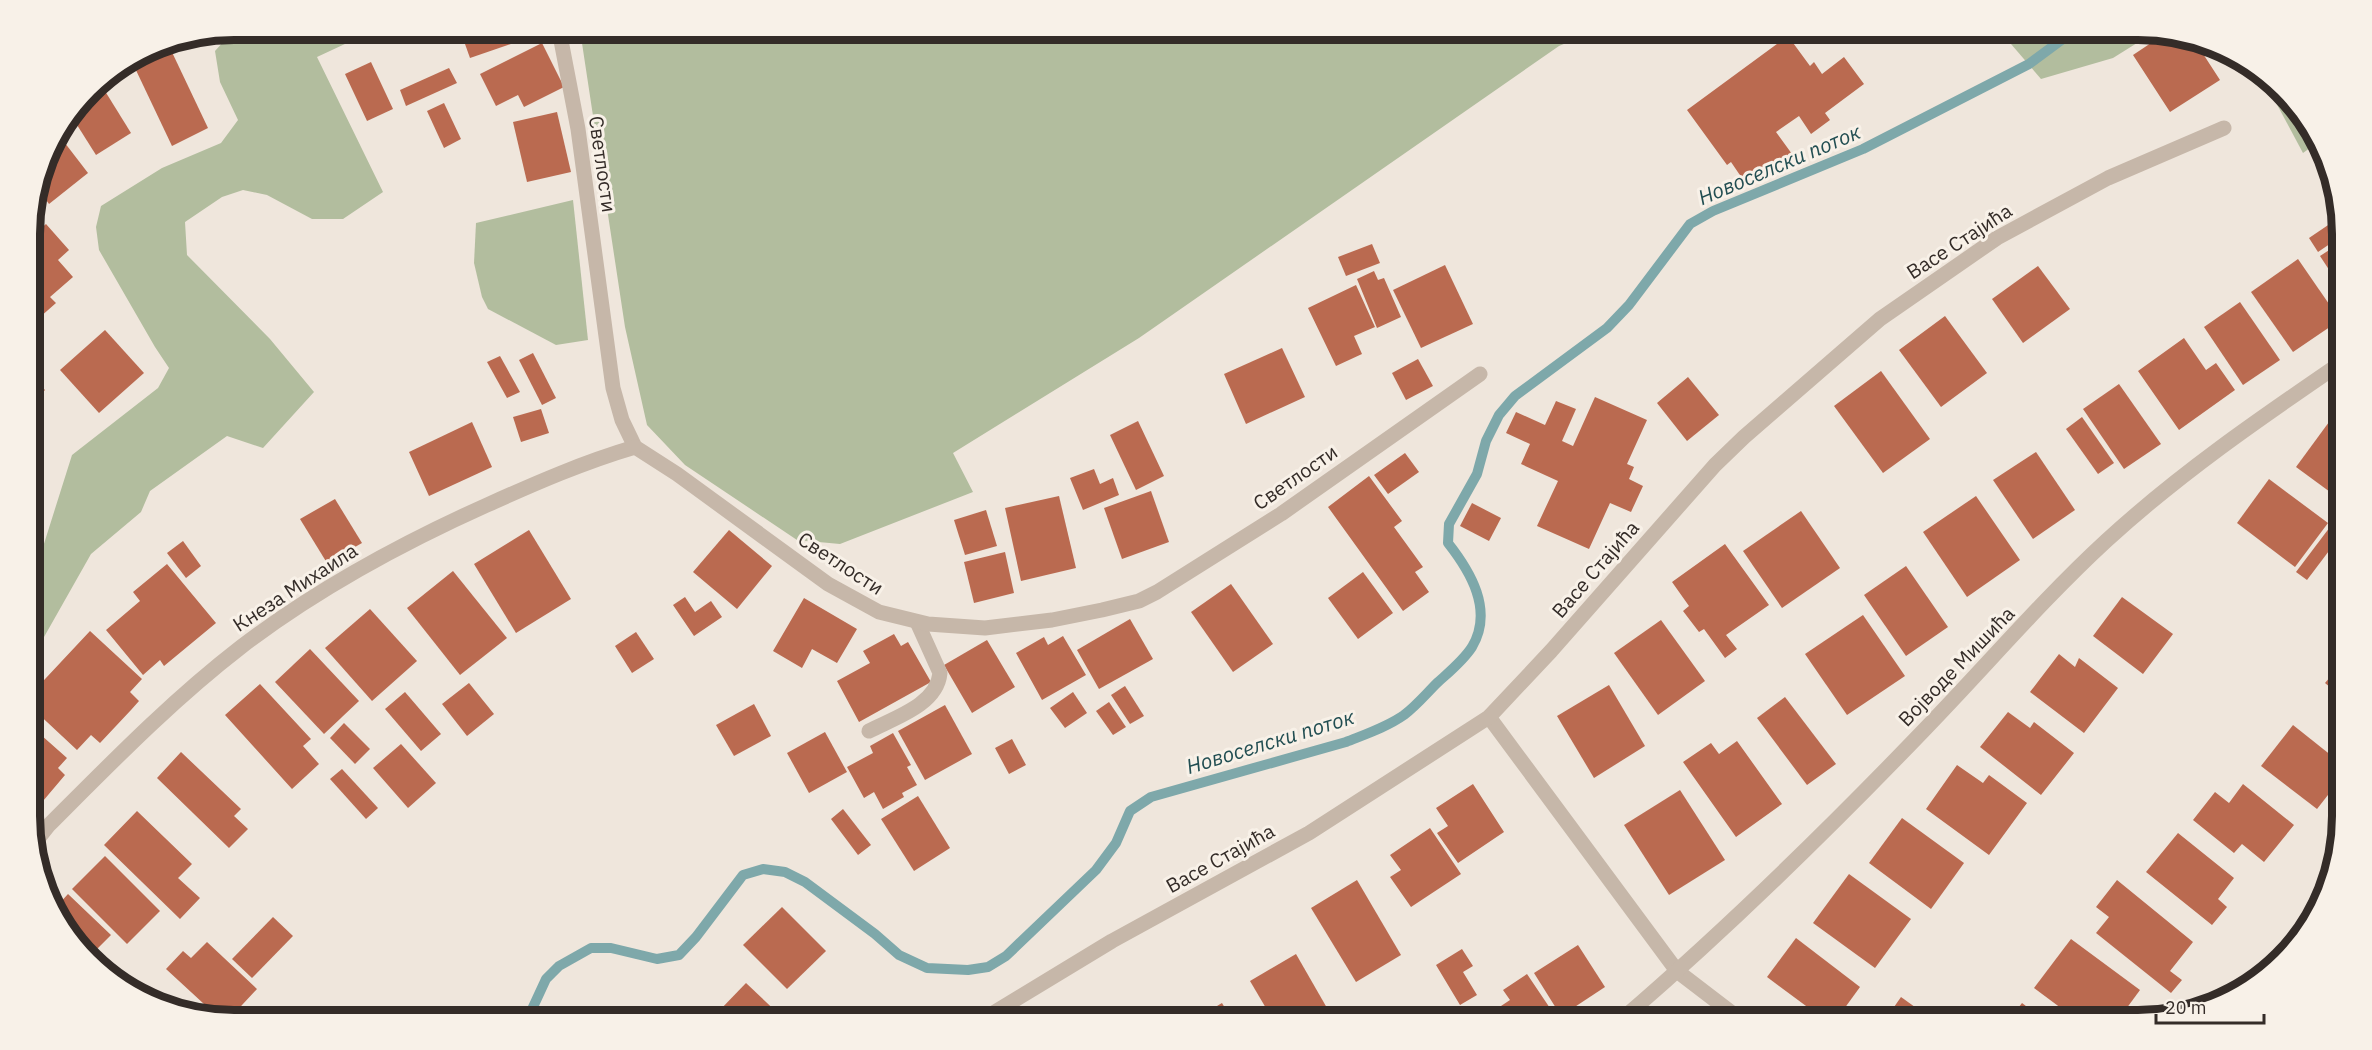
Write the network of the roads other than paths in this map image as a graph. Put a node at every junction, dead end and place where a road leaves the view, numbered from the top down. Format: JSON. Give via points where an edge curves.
{"nodes":[{"id":1,"x":562,"y":40,"type":"edge"},
{"id":2,"x":2224,"y":128,"type":"dead end"},
{"id":3,"x":2332,"y":369,"type":"edge"},
{"id":4,"x":1480,"y":374,"type":"dead end"},
{"id":5,"x":635,"y":447,"type":"junction"},
{"id":6,"x":917,"y":622,"type":"junction"},
{"id":7,"x":1489,"y":717,"type":"junction"},
{"id":8,"x":869,"y":731,"type":"dead end"},
{"id":9,"x":41,"y":834,"type":"edge"},
{"id":10,"x":1677,"y":971,"type":"junction"},
{"id":11,"x":1633,"y":1009,"type":"edge"},
{"id":12,"x":1727,"y":1009,"type":"edge"},
{"id":13,"x":999,"y":1010,"type":"edge"}],
"edges":[{"from":1,"to":5,"type":"street","name":"Светлости","via":[[578,129],[613,388]]},
{"from":2,"to":7,"type":"street","name":"Васе Стајића","via":[[2108,178],[1997,238],[1880,319],[1715,465]]},
{"from":3,"to":10,"type":"street","name":"Војводе Мишића","via":[[2178,479],[2106,542],[1844,812]]},
{"from":4,"to":6,"type":"street","name":"Светлости","via":[[1281,514],[1139,601],[1052,621],[986,628]]},
{"from":5,"to":6,"type":"street","name":"Светлости","via":[[828,584],[879,612]]},
{"from":5,"to":9,"type":"street","name":"Кнеза Михаила","via":[[592,460],[422,534],[308,599],[240,648],[152,722]]},
{"from":6,"to":8,"type":"street","via":[[939,681],[919,705]]},
{"from":7,"to":10,"type":"street"},
{"from":7,"to":13,"type":"street","name":"Васе Стајића","via":[[1309,833],[1112,941]]},
{"from":10,"to":11,"type":"street","name":"Војводе Мишића"},
{"from":10,"to":12,"type":"street"}]}
